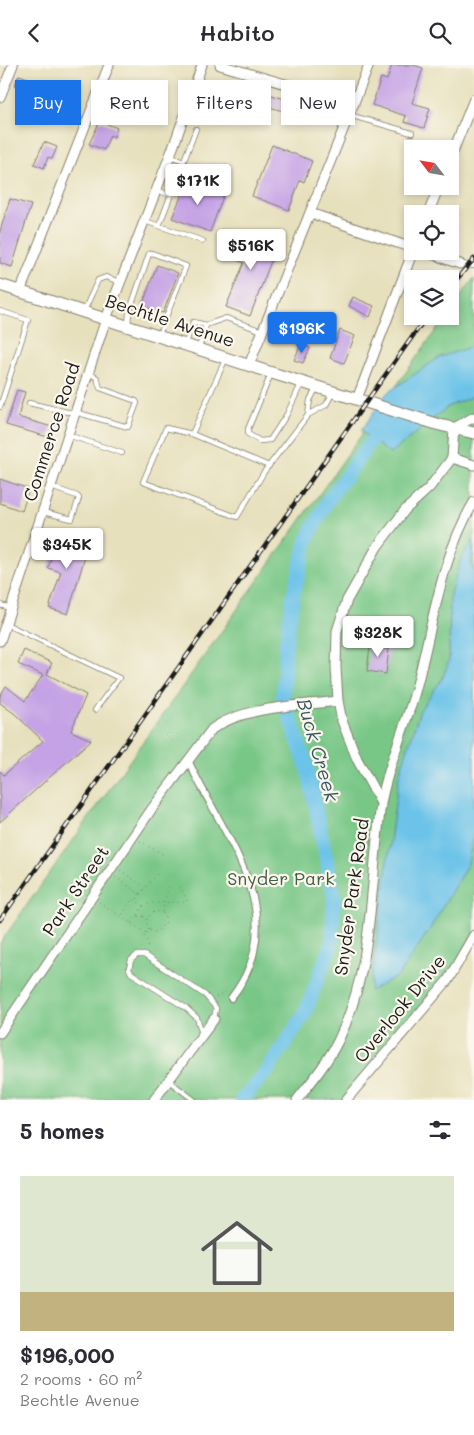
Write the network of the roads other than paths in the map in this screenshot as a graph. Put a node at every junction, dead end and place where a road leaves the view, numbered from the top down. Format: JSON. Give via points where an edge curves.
{"nodes":[{"id":1,"x":13,"y":65,"type":"edge"},
{"id":2,"x":109,"y":65,"type":"edge"},
{"id":3,"x":202,"y":65,"type":"edge"},
{"id":4,"x":220,"y":65,"type":"edge"},
{"id":5,"x":369,"y":65,"type":"edge"},
{"id":6,"x":281,"y":83,"type":"edge"},
{"id":7,"x":0,"y":97,"type":"edge"},
{"id":8,"x":474,"y":99,"type":"edge"},
{"id":9,"x":355,"y":101,"type":"edge"},
{"id":10,"x":355,"y":117,"type":"edge"},
{"id":11,"x":345,"y":125,"type":"edge"},
{"id":12,"x":196,"y":129,"type":"dead end"},
{"id":13,"x":412,"y":133,"type":"dead end"},
{"id":14,"x":458,"y":140,"type":"edge"},
{"id":15,"x":170,"y":156,"type":"junction"},
{"id":16,"x":184,"y":161,"type":"junction"},
{"id":17,"x":156,"y":190,"type":"junction"},
{"id":18,"x":171,"y":195,"type":"junction"},
{"id":19,"x":310,"y":213,"type":"junction"},
{"id":20,"x":144,"y":221,"type":"junction"},
{"id":21,"x":159,"y":226,"type":"junction"},
{"id":22,"x":203,"y":241,"type":"dead end"},
{"id":23,"x":404,"y":246,"type":"edge"},
{"id":24,"x":409,"y":260,"type":"edge"},
{"id":25,"x":449,"y":260,"type":"edge"},
{"id":26,"x":460,"y":264,"type":"joint"},
{"id":27,"x":474,"y":267,"type":"edge"},
{"id":28,"x":120,"y":282,"type":"junction"},
{"id":29,"x":0,"y":285,"type":"edge"},
{"id":30,"x":20,"y":292,"type":"junction"},
{"id":31,"x":0,"y":311,"type":"edge"},
{"id":32,"x":83,"y":312,"type":"junction"},
{"id":33,"x":106,"y":319,"type":"junction"},
{"id":34,"x":206,"y":325,"type":"junction"},
{"id":35,"x":128,"y":326,"type":"junction"},
{"id":36,"x":262,"y":331,"type":"junction"},
{"id":37,"x":159,"y":336,"type":"junction"},
{"id":38,"x":186,"y":345,"type":"junction"},
{"id":39,"x":199,"y":349,"type":"junction"},
{"id":40,"x":227,"y":357,"type":"junction"},
{"id":41,"x":250,"y":365,"type":"junction"},
{"id":42,"x":88,"y":373,"type":"junction"},
{"id":43,"x":272,"y":373,"type":"junction"},
{"id":44,"x":302,"y":382,"type":"junction"},
{"id":45,"x":318,"y":386,"type":"junction"},
{"id":46,"x":333,"y":391,"type":"junction"},
{"id":47,"x":357,"y":399,"type":"junction"},
{"id":48,"x":29,"y":403,"type":"dead end"},
{"id":49,"x":0,"y":407,"type":"edge"},
{"id":50,"x":75,"y":412,"type":"junction"},
{"id":51,"x":308,"y":415,"type":"junction"},
{"id":52,"x":474,"y":417,"type":"edge"},
{"id":53,"x":454,"y":428,"type":"junction"},
{"id":54,"x":472,"y":432,"type":"edge"},
{"id":55,"x":192,"y":434,"type":"junction"},
{"id":56,"x":68,"y":435,"type":"junction"},
{"id":57,"x":122,"y":453,"type":"dead end"},
{"id":58,"x":452,"y":458,"type":"junction"},
{"id":59,"x":474,"y":465,"type":"edge"},
{"id":60,"x":269,"y":466,"type":"junction"},
{"id":61,"x":51,"y":487,"type":"junction"},
{"id":62,"x":474,"y":502,"type":"edge"},
{"id":63,"x":43,"y":512,"type":"junction"},
{"id":64,"x":0,"y":605,"type":"edge"},
{"id":65,"x":11,"y":608,"type":"junction"},
{"id":66,"x":6,"y":624,"type":"junction"},
{"id":67,"x":0,"y":641,"type":"edge"},
{"id":68,"x":338,"y":701,"type":"junction"},
{"id":69,"x":95,"y":710,"type":"dead end"},
{"id":70,"x":188,"y":760,"type":"junction"},
{"id":71,"x":381,"y":803,"type":"junction"},
{"id":72,"x":474,"y":935,"type":"edge"},
{"id":73,"x":233,"y":996,"type":"road end"},
{"id":74,"x":214,"y":1019,"type":"joint"},
{"id":75,"x":0,"y":1033,"type":"edge"},
{"id":76,"x":203,"y":1035,"type":"junction"},
{"id":77,"x":168,"y":1081,"type":"junction"},
{"id":78,"x":154,"y":1100,"type":"edge"},
{"id":79,"x":194,"y":1100,"type":"edge"},
{"id":80,"x":297,"y":1100,"type":"edge"},
{"id":81,"x":346,"y":1100,"type":"edge"}],
"edges":[{"from":1,"to":7,"type":"street"},
{"from":2,"to":30,"type":"street"},
{"from":3,"to":15,"type":"street","name":"Commerce Road"},
{"from":4,"to":6,"type":"street"},
{"from":5,"to":9,"type":"street"},
{"from":8,"to":14,"type":"street"},
{"from":10,"to":13,"type":"lane"},
{"from":11,"to":19,"type":"street"},
{"from":12,"to":16,"type":"lane"},
{"from":15,"to":16,"type":"lane"},
{"from":15,"to":17,"type":"street","name":"Commerce Road"},
{"from":16,"to":18,"type":"lane"},
{"from":17,"to":18,"type":"lane"},
{"from":17,"to":20,"type":"street","name":"Commerce Road"},
{"from":18,"to":21,"type":"lane"},
{"from":19,"to":23,"type":"street"},
{"from":19,"to":36,"type":"street"},
{"from":20,"to":21,"type":"lane"},
{"from":20,"to":28,"type":"street","name":"Commerce Road"},
{"from":21,"to":22,"type":"lane"},
{"from":24,"to":47,"type":"street"},
{"from":25,"to":26,"type":"street"},
{"from":26,"to":27,"type":"lane"},
{"from":28,"to":32,"type":"lane","via":[[106,277],[98,280]]},
{"from":28,"to":33,"type":"street","name":"Commerce Road"},
{"from":29,"to":30,"type":"main road","name":"Bechtle Avenue"},
{"from":30,"to":32,"type":"main road","name":"Bechtle Avenue"},
{"from":31,"to":49,"type":"lane","via":[[28,320]]},
{"from":32,"to":33,"type":"main road","name":"Bechtle Avenue"},
{"from":33,"to":35,"type":"main road","name":"Bechtle Avenue"},
{"from":33,"to":42,"type":"street","name":"Commerce Road"},
{"from":34,"to":36,"type":"lane","via":[[226,318]]},
{"from":34,"to":38,"type":"lane","via":[[193,322]]},
{"from":34,"to":39,"type":"lane"},
{"from":35,"to":37,"type":"main road","name":"Bechtle Avenue"},
{"from":35,"to":37,"type":"lane","via":[[129,313],[152,253],[186,266]]},
{"from":36,"to":41,"type":"street"},
{"from":37,"to":38,"type":"main road","name":"Bechtle Avenue"},
{"from":38,"to":39,"type":"main road","name":"Bechtle Avenue"},
{"from":39,"to":40,"type":"main road","name":"Bechtle Avenue"},
{"from":40,"to":41,"type":"main road","name":"Bechtle Avenue"},
{"from":40,"to":55,"type":"lane"},
{"from":41,"to":43,"type":"main road","name":"Bechtle Avenue"},
{"from":42,"to":50,"type":"street","name":"Commerce Road"},
{"from":42,"to":50,"type":"lane","via":[[97,378],[100,388],[137,403],[126,428]]},
{"from":43,"to":44,"type":"main road","name":"Bechtle Avenue"},
{"from":43,"to":44,"type":"lane","via":[[248,429],[248,434],[260,441],[270,440]]},
{"from":44,"to":45,"type":"main road","name":"Bechtle Avenue"},
{"from":45,"to":46,"type":"main road","name":"Bechtle Avenue"},
{"from":45,"to":51,"type":"lane","via":[[310,400]]},
{"from":46,"to":47,"type":"main road","name":"Bechtle Avenue"},
{"from":46,"to":51,"type":"lane","via":[[326,405]]},
{"from":47,"to":53,"type":"main road","name":"Bechtle Avenue"},
{"from":48,"to":50,"type":"lane"},
{"from":50,"to":56,"type":"street","name":"Commerce Road"},
{"from":51,"to":60,"type":"lane"},
{"from":52,"to":53,"type":"street"},
{"from":53,"to":54,"type":"main road","name":"Bechtle Avenue"},
{"from":53,"to":58,"type":"street"},
{"from":55,"to":60,"type":"lane"},
{"from":55,"to":60,"type":"lane","via":[[166,428],[143,482],[237,517]]},
{"from":56,"to":57,"type":"lane"},
{"from":56,"to":61,"type":"street","name":"Commerce Road"},
{"from":58,"to":59,"type":"street"},
{"from":58,"to":68,"type":"street","name":"Snyder Park Road","via":[[429,488],[405,509],[347,600],[340,616],[336,646]]},
{"from":61,"to":63,"type":"street","name":"Commerce Road"},
{"from":61,"to":63,"type":"lane","via":[[79,498],[70,520]]},
{"from":62,"to":71,"type":"street","name":"Snyder Park Road","via":[[459,529],[443,574],[416,687]]},
{"from":63,"to":65,"type":"street","name":"Commerce Road"},
{"from":64,"to":65,"type":"lane"},
{"from":65,"to":66,"type":"street","name":"Commerce Road"},
{"from":66,"to":67,"type":"street","name":"Commerce Road"},
{"from":66,"to":69,"type":"lane","via":[[119,678]]},
{"from":68,"to":70,"type":"street","via":[[246,714],[223,721],[212,729]]},
{"from":68,"to":71,"type":"street","name":"Snyder Park Road","via":[[349,741]]},
{"from":70,"to":73,"type":"street","via":[[238,854],[256,909],[254,955]]},
{"from":70,"to":75,"type":"street","name":"Park Street"},
{"from":71,"to":80,"type":"street","name":"Snyder Park Road","via":[[368,929],[355,992],[338,1040]]},
{"from":72,"to":81,"type":"street","name":"Overlook Drive","via":[[443,986]]},
{"from":74,"to":76,"type":"street"},
{"from":74,"to":76,"type":"lane","via":[[216,1008],[210,999],[144,955],[132,960],[131,973],[197,1018]]},
{"from":76,"to":77,"type":"street"},
{"from":77,"to":78,"type":"street"},
{"from":77,"to":79,"type":"lane"}]}
